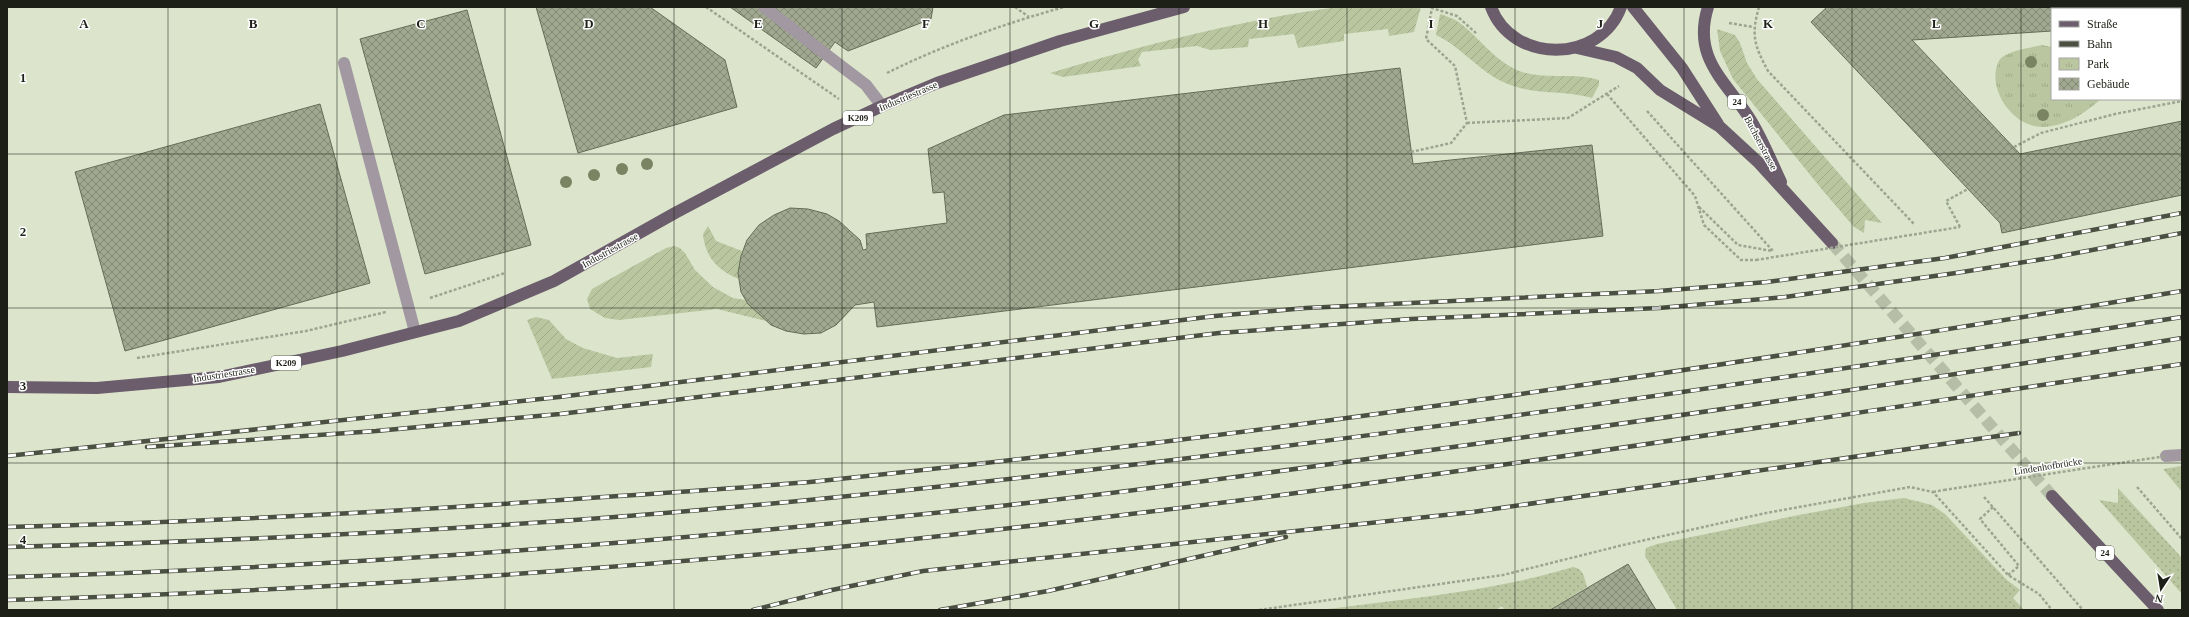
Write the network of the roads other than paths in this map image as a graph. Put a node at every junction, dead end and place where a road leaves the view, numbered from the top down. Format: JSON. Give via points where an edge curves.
{"nodes":[{"id":1,"x":764,"y":7,"type":"edge"},
{"id":2,"x":1184,"y":7,"type":"edge"},
{"id":3,"x":1481,"y":7,"type":"edge"},
{"id":4,"x":1621,"y":7,"type":"edge"},
{"id":5,"x":1633,"y":7,"type":"edge"},
{"id":6,"x":1708,"y":7,"type":"edge"},
{"id":7,"x":1492,"y":10,"type":"edge"},
{"id":8,"x":1577,"y":48,"type":"junction"},
{"id":9,"x":344,"y":63,"type":"dead end"},
{"id":10,"x":882,"y":106,"type":"junction"},
{"id":11,"x":1720,"y":127,"type":"junction"},
{"id":12,"x":1787,"y":194,"type":"junction"},
{"id":13,"x":1832,"y":243,"type":"tunnel mouth"},
{"id":14,"x":415,"y":332,"type":"junction"},
{"id":15,"x":7,"y":387,"type":"edge"},
{"id":16,"x":2182,"y":455,"type":"edge"},
{"id":17,"x":2166,"y":456,"type":"road end"},
{"id":18,"x":2052,"y":496,"type":"tunnel mouth"},
{"id":19,"x":2158,"y":610,"type":"edge"}],
"edges":[{"from":1,"to":10,"type":"lane","via":[[866,85]]},
{"from":2,"to":10,"type":"main road","name":"Industriestrasse","number":"K209","via":[[1060,41],[937,83]]},
{"from":3,"to":7,"type":"main road"},
{"from":4,"to":8,"type":"main road","via":[[1603,33]]},
{"from":5,"to":11,"type":"main road","name":"Buchserstrasse","number":"24","via":[[1682,68]]},
{"from":6,"to":12,"type":"main road","name":"Buchserstrasse","number":"24","via":[[1702,31],[1707,54],[1723,83],[1750,119]]},
{"from":7,"to":8,"type":"main road","via":[[1505,29],[1521,41],[1539,49],[1558,51]]},
{"from":8,"to":11,"type":"main road","name":"Buchserstrasse","number":"24","via":[[1616,57],[1637,68],[1660,90]]},
{"from":9,"to":14,"type":"lane"},
{"from":10,"to":14,"type":"main road","name":"Industriestrasse","number":"K209","via":[[833,129],[554,281],[459,321]]},
{"from":11,"to":12,"type":"main road","name":"Buchserstrasse","number":"24","via":[[1758,162]]},
{"from":12,"to":13,"type":"main road","name":"Buchserstrasse","number":"24"},
{"from":14,"to":15,"type":"main road","name":"Industriestrasse","number":"K209","via":[[342,351],[219,377],[97,388]]},
{"from":16,"to":17,"type":"lane"},
{"from":18,"to":19,"type":"main road","number":"24"}]}
